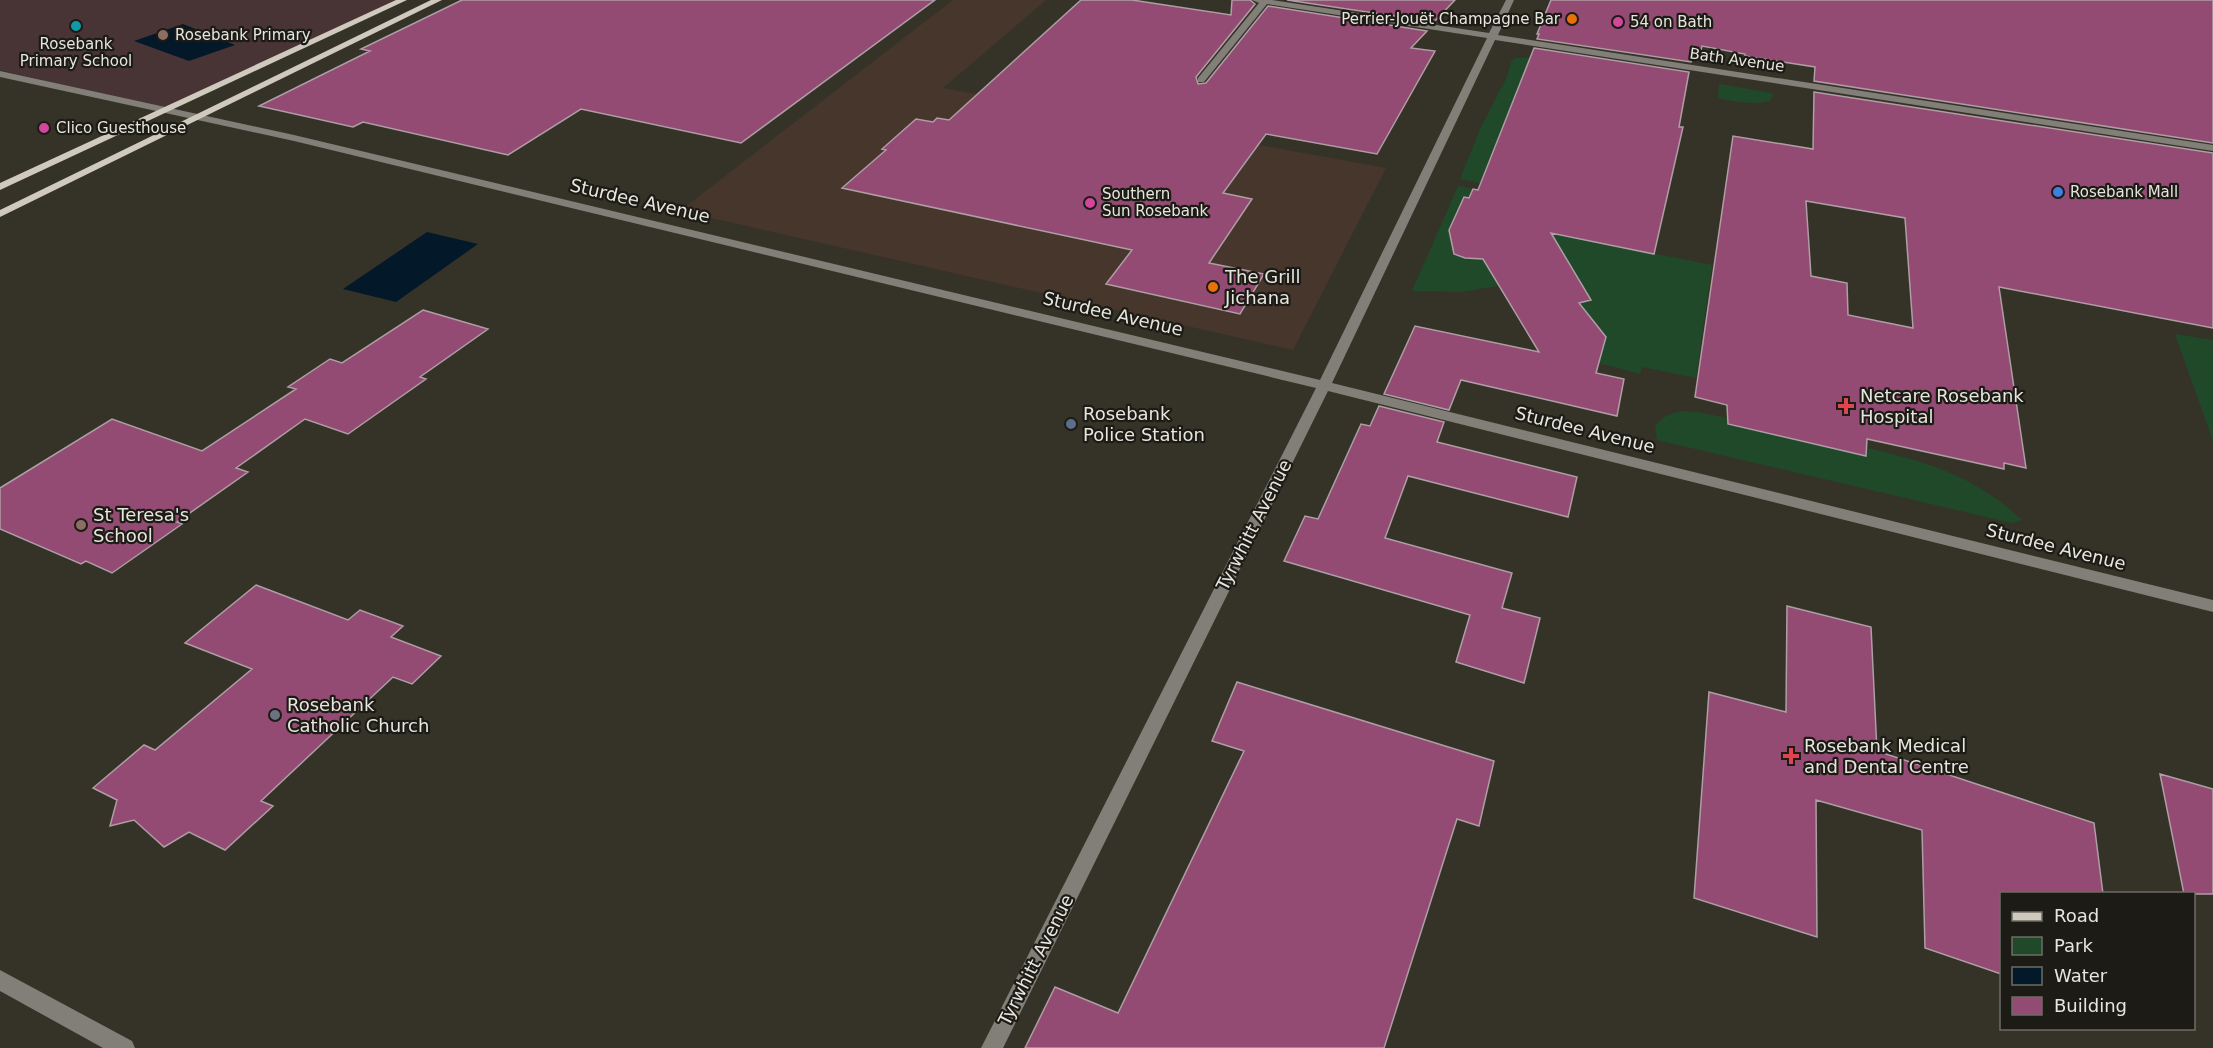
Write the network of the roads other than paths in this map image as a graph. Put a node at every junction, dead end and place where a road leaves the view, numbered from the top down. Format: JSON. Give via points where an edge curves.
{"nodes":[{"id":1,"x":403,"y":0,"type":"edge"},
{"id":2,"x":438,"y":0,"type":"edge"},
{"id":3,"x":1510,"y":0,"type":"edge"},
{"id":4,"x":1261,"y":1,"type":"edge"},
{"id":5,"x":1492,"y":37,"type":"junction"},
{"id":6,"x":0,"y":74,"type":"edge"},
{"id":7,"x":1201,"y":80,"type":"dead end"},
{"id":8,"x":163,"y":111,"type":"junction"},
{"id":9,"x":196,"y":117,"type":"junction"},
{"id":10,"x":2213,"y":148,"type":"edge"},
{"id":11,"x":0,"y":187,"type":"edge"},
{"id":12,"x":0,"y":214,"type":"edge"},
{"id":13,"x":1324,"y":386,"type":"junction"},
{"id":14,"x":2213,"y":606,"type":"edge"},
{"id":15,"x":0,"y":980,"type":"edge"},
{"id":16,"x":124,"y":1048,"type":"edge"},
{"id":17,"x":992,"y":1048,"type":"edge"}],
"edges":[{"from":1,"to":8,"type":"main road"},
{"from":2,"to":9,"type":"main road"},
{"from":3,"to":5,"type":"street","name":"Tyrwhitt Avenue"},
{"from":4,"to":5,"type":"street","name":"Bath Avenue"},
{"from":4,"to":7,"type":"street"},
{"from":5,"to":10,"type":"street","name":"Bath Avenue"},
{"from":5,"to":13,"type":"street","name":"Tyrwhitt Avenue"},
{"from":6,"to":8,"type":"street","name":"Sturdee Avenue"},
{"from":8,"to":9,"type":"street","name":"Sturdee Avenue"},
{"from":8,"to":11,"type":"main road"},
{"from":9,"to":12,"type":"main road"},
{"from":9,"to":13,"type":"street","name":"Sturdee Avenue"},
{"from":13,"to":14,"type":"street","name":"Sturdee Avenue"},
{"from":13,"to":17,"type":"street","name":"Tyrwhitt Avenue"},
{"from":15,"to":16,"type":"street"}]}
